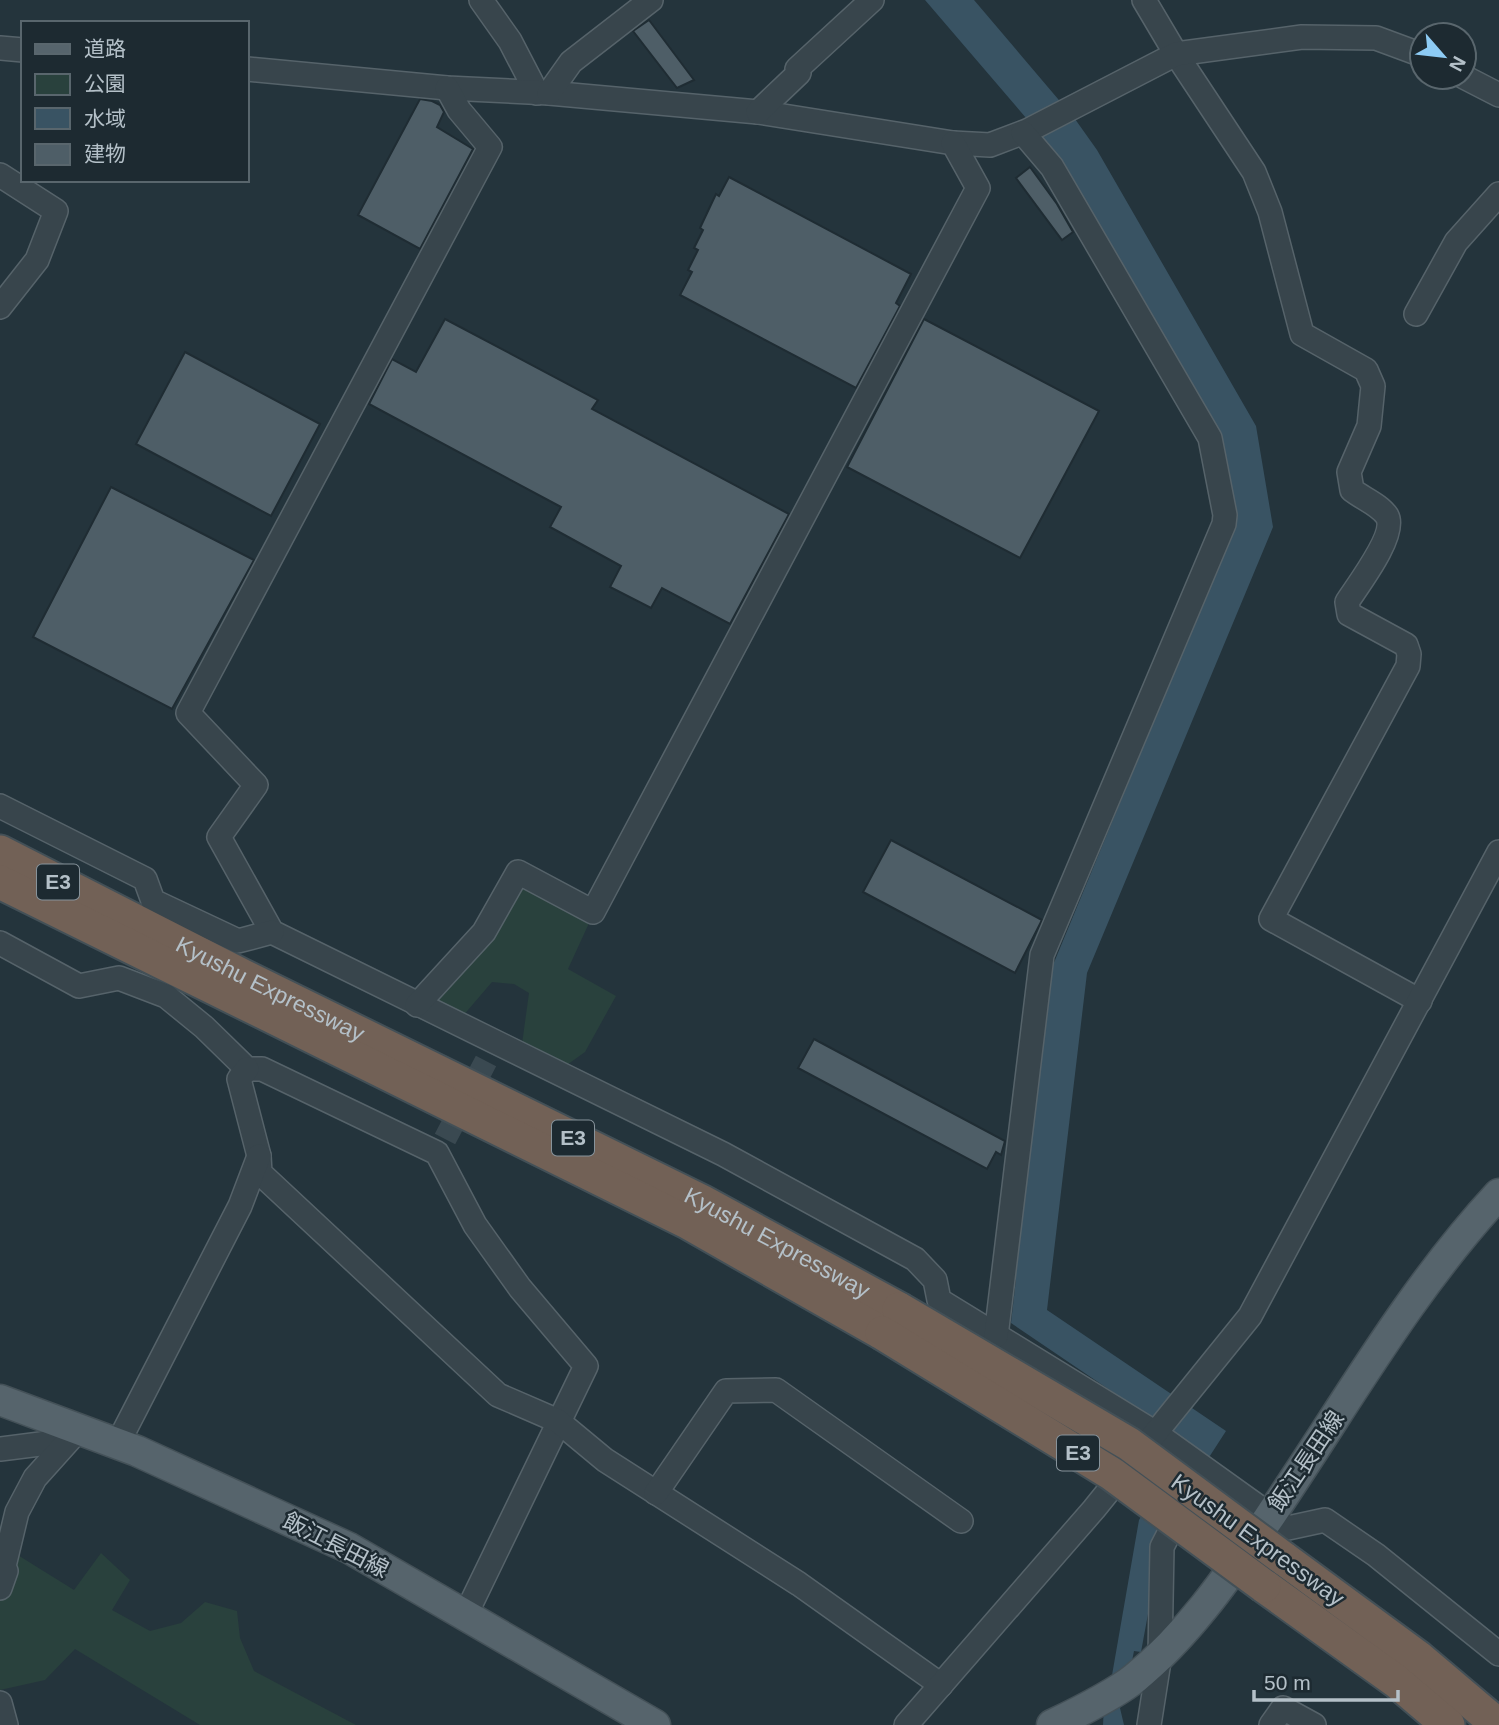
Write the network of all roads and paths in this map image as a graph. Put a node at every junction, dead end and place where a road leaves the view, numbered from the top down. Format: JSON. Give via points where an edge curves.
{"nodes":[{"id":1,"x":481,"y":0,"type":"edge"},
{"id":2,"x":651,"y":0,"type":"edge"},
{"id":3,"x":872,"y":0,"type":"edge"},
{"id":4,"x":1144,"y":0,"type":"edge"},
{"id":5,"x":0,"y":48,"type":"edge"},
{"id":6,"x":21,"y":50,"type":"edge"},
{"id":7,"x":1408,"y":50,"type":"edge"},
{"id":8,"x":1176,"y":54,"type":"junction"},
{"id":9,"x":248,"y":69,"type":"edge"},
{"id":10,"x":1478,"y":83,"type":"edge"},
{"id":11,"x":447,"y":88,"type":"junction"},
{"id":12,"x":543,"y":93,"type":"junction"},
{"id":13,"x":1499,"y":94,"type":"edge"},
{"id":14,"x":758,"y":112,"type":"junction"},
{"id":15,"x":1025,"y":132,"type":"junction"},
{"id":16,"x":953,"y":143,"type":"junction"},
{"id":17,"x":0,"y":175,"type":"edge"},
{"id":18,"x":1499,"y":194,"type":"edge"},
{"id":19,"x":0,"y":307,"type":"edge"},
{"id":20,"x":1416,"y":314,"type":"dead end"},
{"id":21,"x":0,"y":806,"type":"edge"},
{"id":22,"x":0,"y":852,"type":"edge"},
{"id":23,"x":1499,"y":852,"type":"edge"},
{"id":24,"x":0,"y":882,"type":"edge"},
{"id":25,"x":112,"y":923,"type":"junction"},
{"id":26,"x":272,"y":932,"type":"junction"},
{"id":27,"x":0,"y":943,"type":"edge"},
{"id":28,"x":1420,"y":1001,"type":"junction"},
{"id":29,"x":417,"y":1004,"type":"junction"},
{"id":30,"x":247,"y":1069,"type":"junction"},
{"id":31,"x":259,"y":1156,"type":"junction"},
{"id":32,"x":1499,"y":1194,"type":"edge"},
{"id":33,"x":891,"y":1321,"type":"junction"},
{"id":34,"x":996,"y":1336,"type":"junction"},
{"id":35,"x":0,"y":1400,"type":"edge"},
{"id":36,"x":558,"y":1421,"type":"junction"},
{"id":37,"x":79,"y":1429,"type":"junction"},
{"id":38,"x":1157,"y":1429,"type":"junction"},
{"id":39,"x":118,"y":1443,"type":"junction"},
{"id":40,"x":0,"y":1449,"type":"edge"},
{"id":41,"x":1205,"y":1468,"type":"junction"},
{"id":42,"x":656,"y":1493,"type":"junction"},
{"id":43,"x":1270,"y":1515,"type":"junction"},
{"id":44,"x":961,"y":1521,"type":"dead end"},
{"id":45,"x":0,"y":1588,"type":"edge"},
{"id":46,"x":466,"y":1616,"type":"junction"},
{"id":47,"x":1499,"y":1654,"type":"edge"},
{"id":48,"x":1160,"y":1655,"type":"junction"},
{"id":49,"x":941,"y":1685,"type":"junction"},
{"id":50,"x":0,"y":1703,"type":"edge"},
{"id":51,"x":6,"y":1725,"type":"edge"},
{"id":52,"x":655,"y":1725,"type":"edge"},
{"id":53,"x":906,"y":1725,"type":"edge"},
{"id":54,"x":1052,"y":1725,"type":"edge"},
{"id":55,"x":1149,"y":1725,"type":"edge"},
{"id":56,"x":1271,"y":1725,"type":"edge"},
{"id":57,"x":1314,"y":1725,"type":"edge"},
{"id":58,"x":1448,"y":1725,"type":"edge"},
{"id":59,"x":1498,"y":1725,"type":"edge"}],
"edges":[{"from":1,"to":12,"type":"street"},
{"from":2,"to":12,"type":"street","via":[[571,62]]},
{"from":3,"to":14,"type":"street"},
{"from":4,"to":8,"type":"street"},
{"from":5,"to":6,"type":"street"},
{"from":7,"to":8,"type":"street","via":[[1376,38],[1302,37]]},
{"from":8,"to":15,"type":"street"},
{"from":8,"to":28,"type":"street","via":[[1254,172],[1270,212],[1302,334],[1366,370],[1373,386],[1369,426],[1349,472],[1352,490],[1385,513],[1390,523],[1387,538],[1347,608],[1349,614],[1406,645],[1409,654],[1408,666],[1271,919]]},
{"from":9,"to":11,"type":"street"},
{"from":10,"to":13,"type":"street"},
{"from":11,"to":12,"type":"street"},
{"from":11,"to":26,"type":"street","via":[[458,110],[490,148],[188,713],[256,785],[219,838]]},
{"from":12,"to":14,"type":"street"},
{"from":14,"to":16,"type":"street"},
{"from":15,"to":16,"type":"street","via":[[990,145]]},
{"from":15,"to":34,"type":"street","via":[[1052,167],[1209,438],[1225,514],[1042,955]]},
{"from":16,"to":29,"type":"street","via":[[978,188],[593,912],[518,872],[484,932]]},
{"from":17,"to":19,"type":"street","via":[[57,211],[37,260]]},
{"from":18,"to":20,"type":"street","via":[[1456,242]]},
{"from":21,"to":26,"type":"street","via":[[145,879],[153,901],[238,942]]},
{"from":22,"to":25,"type":"highway","name":"Kyushu Expressway","number":"E3"},
{"from":23,"to":28,"type":"street"},
{"from":24,"to":25,"type":"highway","name":"Kyushu Expressway","number":"E3"},
{"from":25,"to":33,"type":"highway","name":"Kyushu Expressway","number":"E3","via":[[687,1222]]},
{"from":26,"to":29,"type":"street"},
{"from":27,"to":30,"type":"street","via":[[79,986],[119,978],[166,996]]},
{"from":28,"to":38,"type":"street","via":[[1250,1316]]},
{"from":29,"to":34,"type":"street","via":[[491,1052],[723,1154],[915,1259],[935,1280],[939,1300]]},
{"from":30,"to":31,"type":"street","via":[[239,1079]]},
{"from":30,"to":36,"type":"street","via":[[262,1069],[441,1146],[475,1225],[520,1288],[586,1366]]},
{"from":31,"to":36,"type":"street","via":[[260,1173],[498,1395]]},
{"from":31,"to":39,"type":"street","via":[[240,1206]]},
{"from":32,"to":43,"type":"main road","name":"飯江長田線","via":[[1462,1234],[1396,1323]]},
{"from":33,"to":58,"type":"highway","name":"Kyushu Expressway","number":"E3","bridge":true,"via":[[1112,1474],[1396,1681]]},
{"from":33,"to":59,"type":"highway","name":"Kyushu Expressway","number":"E3","bridge":true,"via":[[1129,1444],[1419,1658]]},
{"from":34,"to":38,"type":"street"},
{"from":35,"to":37,"type":"main road","name":"飯江長田線"},
{"from":36,"to":42,"type":"street","via":[[605,1460]]},
{"from":36,"to":46,"type":"street"},
{"from":37,"to":39,"type":"main road","name":"飯江長田線"},
{"from":37,"to":40,"type":"street","via":[[48,1444]]},
{"from":37,"to":45,"type":"street","via":[[35,1478],[17,1512]]},
{"from":38,"to":41,"type":"street"},
{"from":38,"to":49,"type":"street"},
{"from":39,"to":46,"type":"main road","name":"飯江長田線","via":[[349,1548]]},
{"from":41,"to":43,"type":"street"},
{"from":41,"to":48,"type":"street","via":[[1162,1547]]},
{"from":42,"to":44,"type":"street","via":[[726,1391],[775,1390]]},
{"from":42,"to":49,"type":"street","via":[[800,1584]]},
{"from":43,"to":47,"type":"street","via":[[1288,1528],[1325,1520]]},
{"from":43,"to":48,"type":"main road","name":"飯江長田線","via":[[1229,1574]]},
{"from":46,"to":52,"type":"main road","name":"飯江長田線"},
{"from":48,"to":54,"type":"main road","name":"飯江長田線","via":[[1134,1680]]},
{"from":48,"to":55,"type":"street"},
{"from":49,"to":53,"type":"street"},
{"from":50,"to":51,"type":"street"},
{"from":56,"to":57,"type":"street","via":[[1283,1708]]}]}
